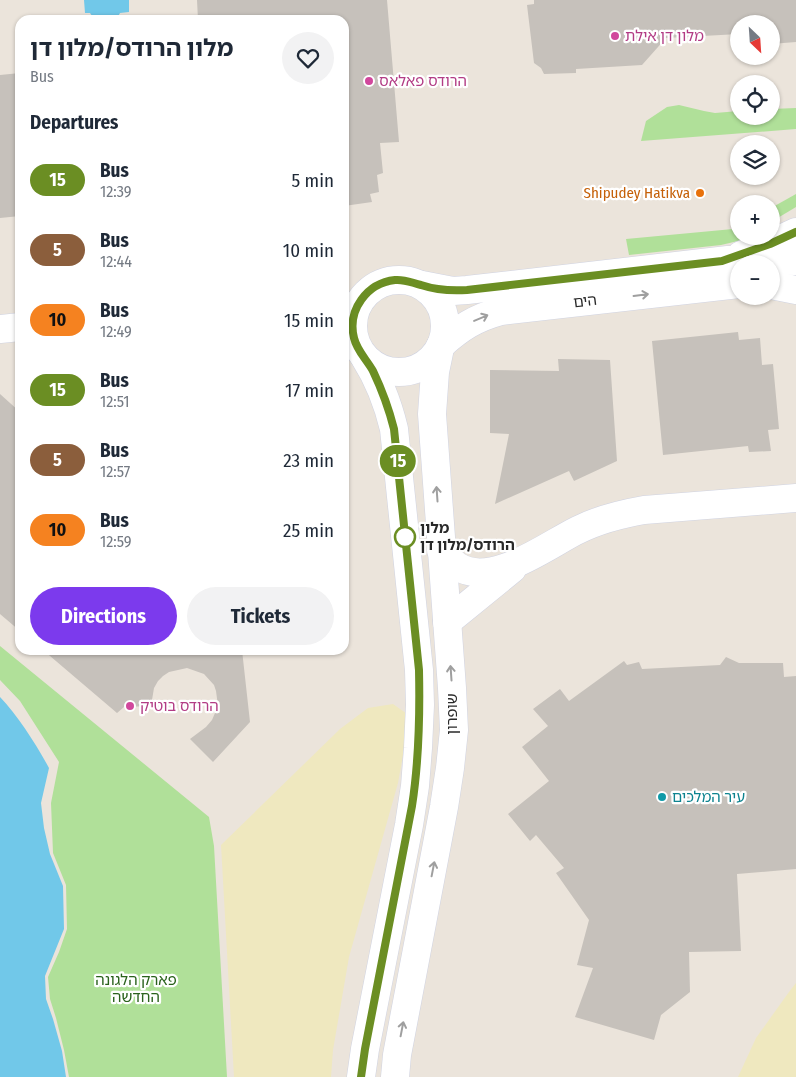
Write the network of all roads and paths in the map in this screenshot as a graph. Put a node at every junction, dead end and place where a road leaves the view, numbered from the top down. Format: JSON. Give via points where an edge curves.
{"nodes":[{"id":1,"x":796,"y":232,"type":"edge"},
{"id":2,"x":722,"y":261,"type":"junction"},
{"id":3,"x":796,"y":261,"type":"edge"},
{"id":4,"x":422,"y":285,"type":"junction"},
{"id":5,"x":730,"y":285,"type":"edge"},
{"id":6,"x":780,"y":287,"type":"edge"},
{"id":7,"x":373,"y":288,"type":"junction"},
{"id":8,"x":796,"y":290,"type":"edge"},
{"id":9,"x":349,"y":296,"type":"edge"},
{"id":10,"x":15,"y":328,"type":"edge"},
{"id":11,"x":0,"y":329,"type":"edge"},
{"id":12,"x":355,"y":345,"type":"edge"},
{"id":13,"x":440,"y":347,"type":"junction"},
{"id":14,"x":796,"y":498,"type":"edge"},
{"id":15,"x":441,"y":550,"type":"junction"},
{"id":16,"x":520,"y":562,"type":"junction"},
{"id":17,"x":447,"y":622,"type":"junction"},
{"id":18,"x":361,"y":1077,"type":"edge"},
{"id":19,"x":395,"y":1077,"type":"edge"}],
"edges":[{"from":1,"to":2,"type":"street","name":"הים"},
{"from":2,"to":3,"type":"street","name":"הים"},
{"from":2,"to":4,"type":"street","name":"הים","via":[[467,290]]},
{"from":4,"to":7,"type":"street","via":[[401,280]]},
{"from":4,"to":13,"type":"street","via":[[438,300],[444,314],[446,328]]},
{"from":13,"to":5,"type":"street","name":"הים","one_way":true,"via":[[467,324],[500,311]]},
{"from":6,"to":8,"type":"street"},
{"from":7,"to":9,"type":"street"},
{"from":7,"to":12,"type":"street","via":[[362,298],[353,317]]},
{"from":10,"to":11,"type":"street"},
{"from":12,"to":13,"type":"street","via":[[376,367],[397,373],[425,365]]},
{"from":12,"to":18,"type":"street","via":[[372,369],[394,429],[420,705],[412,806]]},
{"from":15,"to":13,"type":"street","name":"שופרון","one_way":true,"via":[[432,414]]},
{"from":14,"to":16,"type":"street","via":[[623,514],[583,528]]},
{"from":15,"to":16,"type":"street","via":[[457,566],[473,572],[482,573]]},
{"from":15,"to":17,"type":"street","name":"שופרון"},
{"from":16,"to":17,"type":"street"},
{"from":19,"to":17,"type":"street","name":"שופרון","one_way":true,"via":[[450,768],[454,730]]}]}
